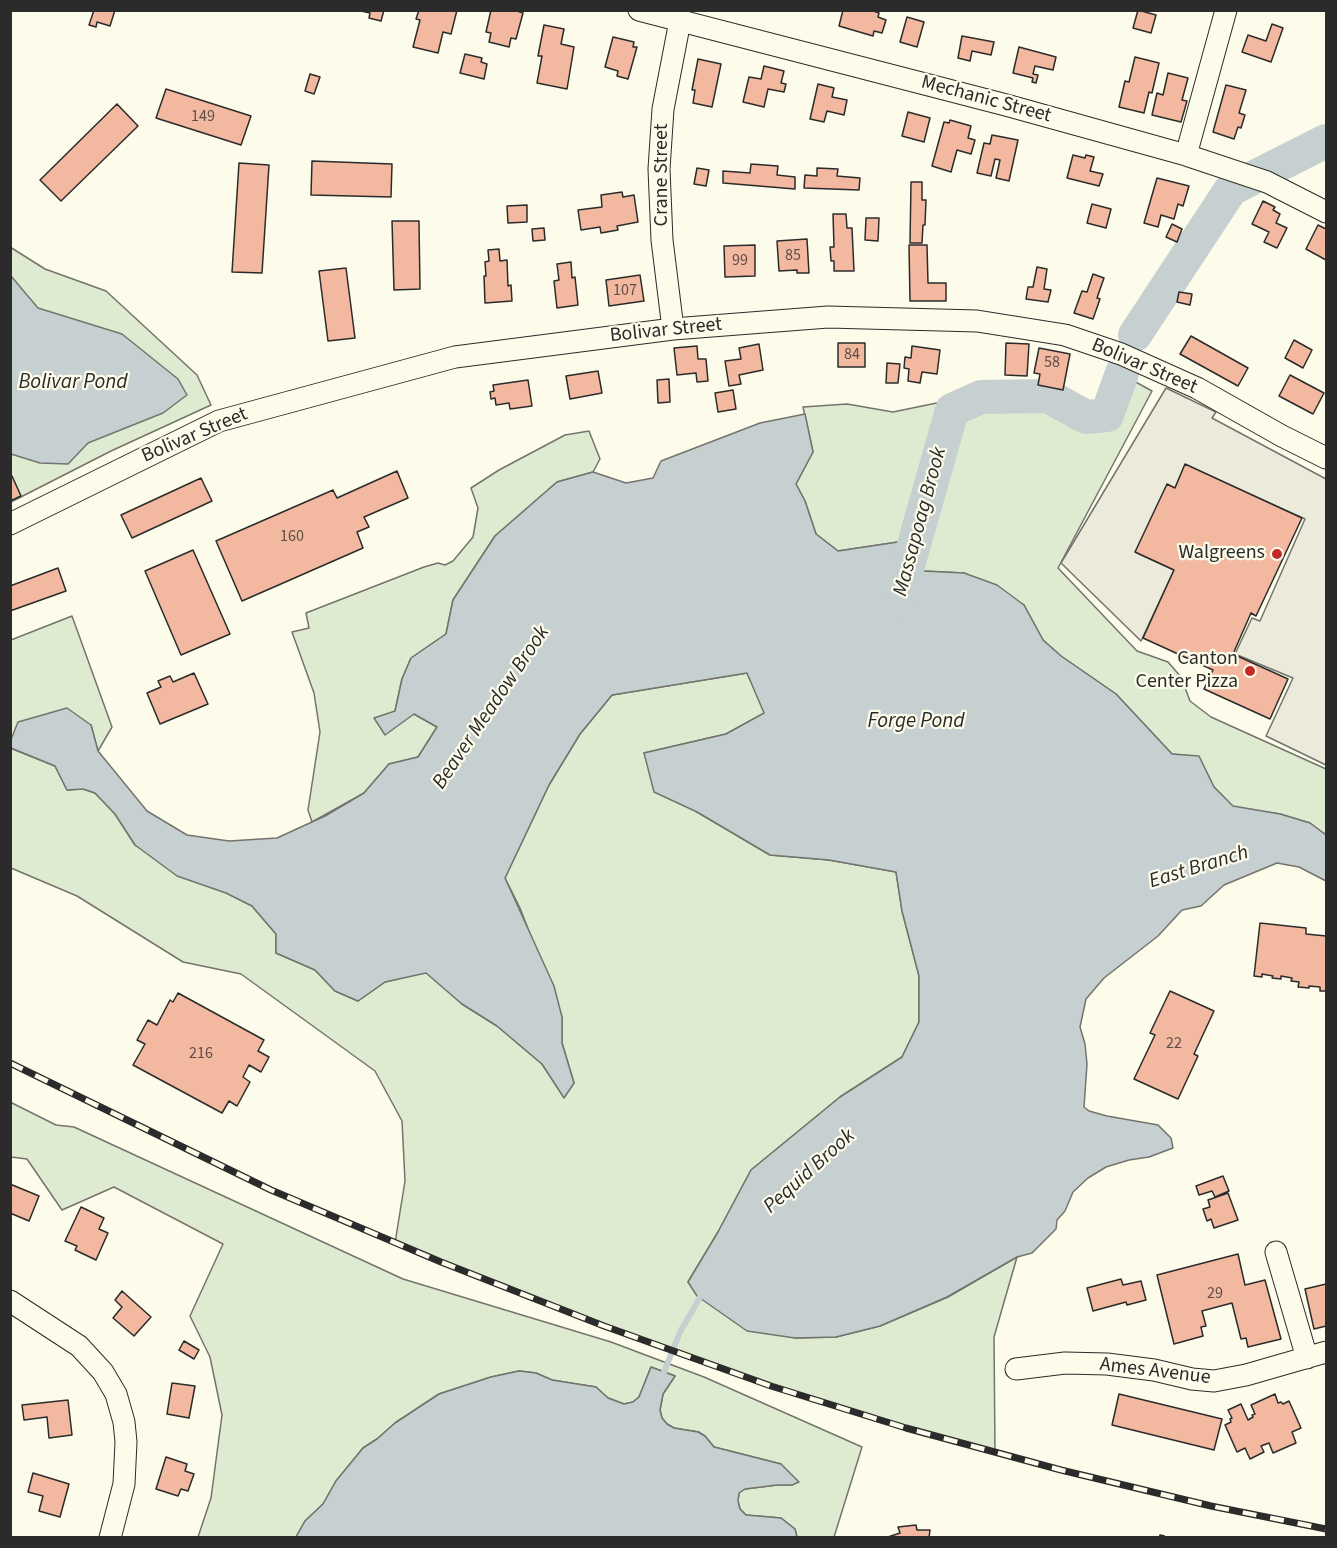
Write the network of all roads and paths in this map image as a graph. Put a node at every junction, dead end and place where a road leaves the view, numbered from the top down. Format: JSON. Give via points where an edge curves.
{"nodes":[{"id":1,"x":639,"y":10,"type":"edge"},
{"id":2,"x":1226,"y":10,"type":"edge"},
{"id":3,"x":680,"y":21,"type":"junction"},
{"id":4,"x":1186,"y":155,"type":"junction"},
{"id":5,"x":1326,"y":212,"type":"edge"},
{"id":6,"x":673,"y":329,"type":"junction"},
{"id":7,"x":1326,"y":459,"type":"edge"},
{"id":8,"x":10,"y":524,"type":"edge"},
{"id":9,"x":1276,"y":1252,"type":"dead end"},
{"id":10,"x":10,"y":1301,"type":"edge"},
{"id":11,"x":1317,"y":1355,"type":"edge"},
{"id":12,"x":1016,"y":1369,"type":"dead end"},
{"id":13,"x":110,"y":1538,"type":"edge"}],
"edges":[{"from":1,"to":3,"type":"street","name":"Mechanic Street"},
{"from":2,"to":4,"type":"street"},
{"from":3,"to":4,"type":"street","name":"Mechanic Street"},
{"from":3,"to":6,"type":"street","name":"Crane Street","via":[[663,110],[659,169],[662,240]]},
{"from":4,"to":5,"type":"street","name":"Mechanic Street","via":[[1267,182]]},
{"from":6,"to":7,"type":"street","name":"Bolivar Street","via":[[828,317],[977,321],[1065,335],[1121,354],[1197,388]]},
{"from":6,"to":8,"type":"street","name":"Bolivar Street","via":[[455,357],[253,411],[210,425]]},
{"from":9,"to":11,"type":"street"},
{"from":10,"to":13,"type":"street","via":[[79,1346],[117,1394],[126,1442],[124,1484]]},
{"from":11,"to":12,"type":"street","name":"Ames Avenue","via":[[1214,1381],[1107,1364],[1065,1363]]}]}
